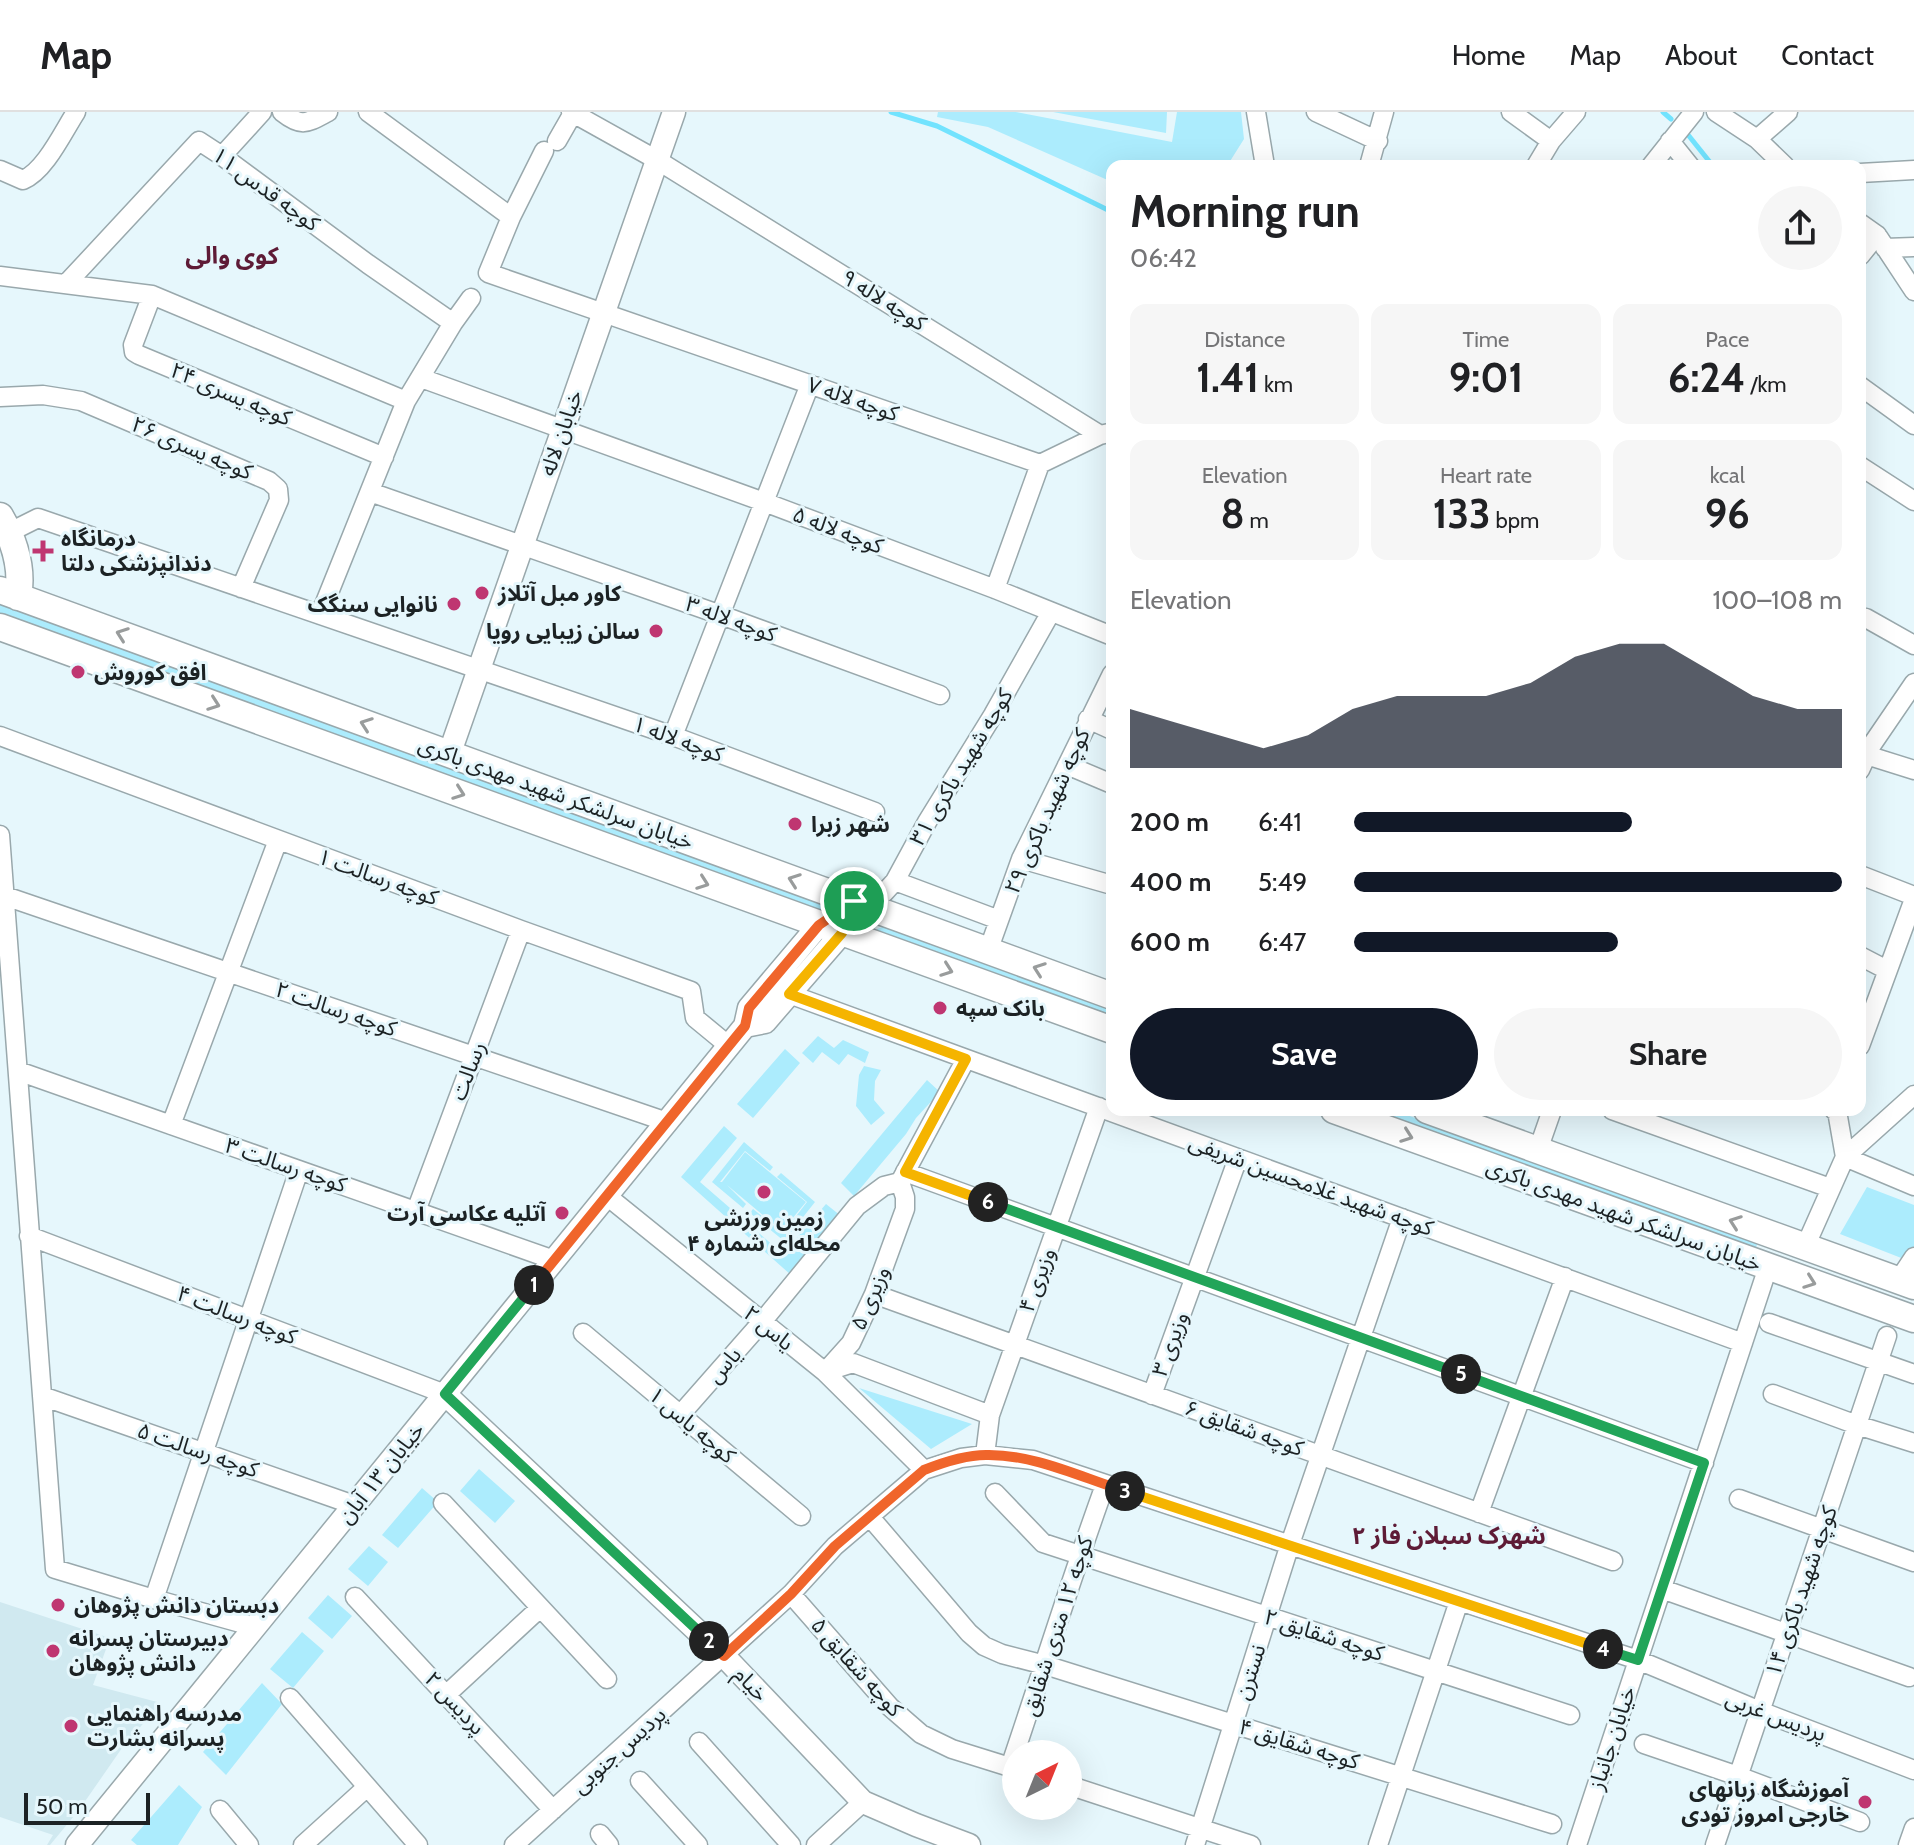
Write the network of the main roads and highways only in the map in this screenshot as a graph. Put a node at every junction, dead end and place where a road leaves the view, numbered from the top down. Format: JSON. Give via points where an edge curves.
{"nodes":[{"id":1,"x":4,"y":525,"type":"edge"},
{"id":2,"x":9,"y":593,"type":"edge"},
{"id":3,"x":3,"y":635,"type":"edge"},
{"id":4,"x":854,"y":901,"type":"junction"},
{"id":5,"x":831,"y":929,"type":"junction"},
{"id":6,"x":1106,"y":994,"type":"edge"},
{"id":7,"x":1106,"y":1028,"type":"edge"},
{"id":8,"x":1351,"y":1116,"type":"edge"},
{"id":9,"x":1444,"y":1116,"type":"edge"},
{"id":10,"x":1805,"y":1247,"type":"junction"},
{"id":11,"x":1768,"y":1267,"type":"junction"},
{"id":12,"x":1906,"y":1284,"type":"edge"},
{"id":13,"x":1914,"y":1319,"type":"edge"}],
"edges":[{"from":1,"to":2,"type":"main road","via":[[17,557],[20,588]]},
{"from":4,"to":2,"type":"main road","name":"خیابان سرلشکر شهید مهدی باکری","one_way":true},
{"from":3,"to":5,"type":"main road","name":"خیابان سرلشکر شهید مهدی باکری","one_way":true,"via":[[368,759]]},
{"from":4,"to":5,"type":"main road"},
{"from":6,"to":4,"type":"main road","name":"خیابان سرلشکر شهید مهدی باکری","one_way":true},
{"from":5,"to":7,"type":"main road","name":"خیابان سرلشکر شهید مهدی باکری","one_way":true},
{"from":8,"to":11,"type":"main road","name":"خیابان سرلشکر شهید مهدی باکری","one_way":true},
{"from":10,"to":9,"type":"main road","name":"خیابان سرلشکر شهید مهدی باکری","one_way":true},
{"from":10,"to":11,"type":"main road"},
{"from":10,"to":12,"type":"main road","name":"خیابان سرلشکر شهید مهدی باکری"},
{"from":11,"to":13,"type":"main road","name":"خیابان سرلشکر شهید مهدی باکری","one_way":true}]}
